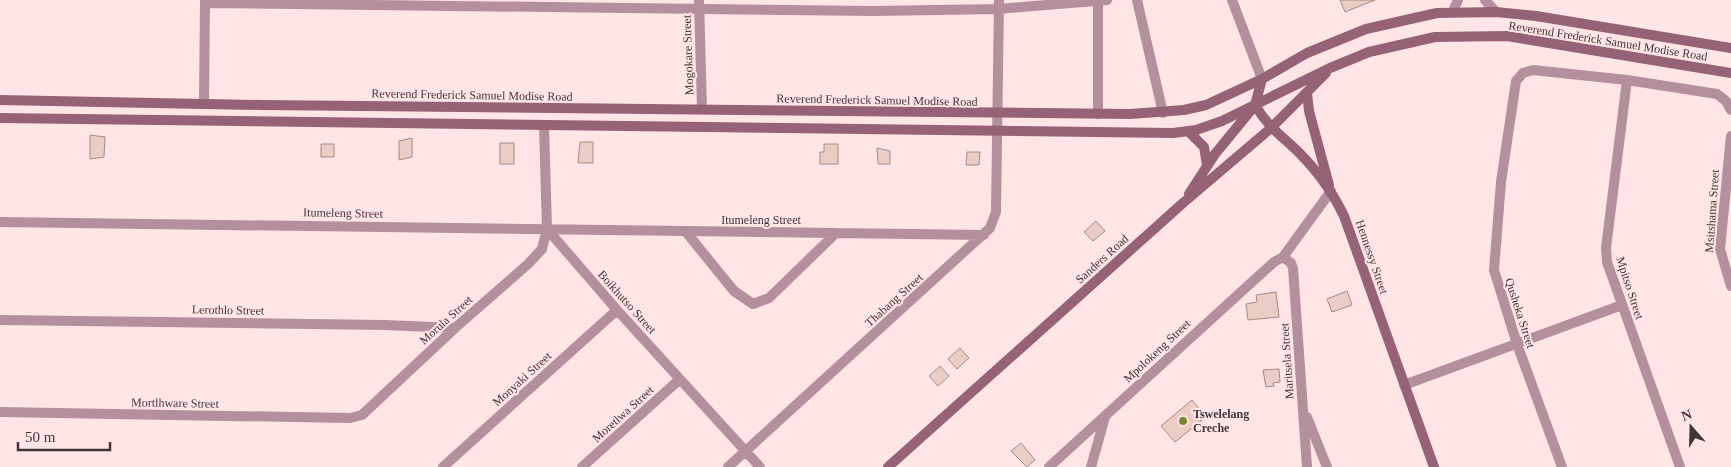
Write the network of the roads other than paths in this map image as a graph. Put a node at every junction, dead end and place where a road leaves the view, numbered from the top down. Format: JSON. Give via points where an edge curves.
{"nodes":[{"id":1,"x":1138,"y":0,"type":"edge"},
{"id":2,"x":1232,"y":0,"type":"edge"},
{"id":3,"x":1458,"y":0,"type":"edge"},
{"id":4,"x":1485,"y":0,"type":"edge"},
{"id":5,"x":205,"y":1,"type":"edge"},
{"id":6,"x":1103,"y":1,"type":"edge"},
{"id":7,"x":1061,"y":2,"type":"edge"},
{"id":8,"x":416,"y":3,"type":"edge"},
{"id":9,"x":506,"y":3,"type":"edge"},
{"id":10,"x":595,"y":4,"type":"edge"},
{"id":11,"x":999,"y":4,"type":"edge"},
{"id":12,"x":699,"y":5,"type":"edge"},
{"id":13,"x":1453,"y":11,"type":"junction"},
{"id":14,"x":1496,"y":12,"type":"junction"},
{"id":15,"x":1731,"y":48,"type":"edge"},
{"id":16,"x":1330,"y":68,"type":"junction"},
{"id":17,"x":1731,"y":73,"type":"edge"},
{"id":18,"x":1262,"y":79,"type":"junction"},
{"id":19,"x":1627,"y":80,"type":"junction"},
{"id":20,"x":1307,"y":93,"type":"junction"},
{"id":21,"x":0,"y":100,"type":"edge"},
{"id":22,"x":204,"y":103,"type":"junction"},
{"id":23,"x":1255,"y":105,"type":"junction"},
{"id":24,"x":702,"y":110,"type":"junction"},
{"id":25,"x":1731,"y":110,"type":"edge"},
{"id":26,"x":1163,"y":113,"type":"junction"},
{"id":27,"x":998,"y":114,"type":"junction"},
{"id":28,"x":1098,"y":114,"type":"junction"},
{"id":29,"x":0,"y":118,"type":"edge"},
{"id":30,"x":544,"y":125,"type":"junction"},
{"id":31,"x":1270,"y":128,"type":"junction"},
{"id":32,"x":1188,"y":131,"type":"junction"},
{"id":33,"x":997,"y":132,"type":"junction"},
{"id":34,"x":1731,"y":136,"type":"edge"},
{"id":35,"x":1207,"y":166,"type":"junction"},
{"id":36,"x":1331,"y":191,"type":"junction"},
{"id":37,"x":1183,"y":203,"type":"junction"},
{"id":38,"x":0,"y":222,"type":"edge"},
{"id":39,"x":547,"y":230,"type":"junction"},
{"id":40,"x":686,"y":232,"type":"junction"},
{"id":41,"x":836,"y":233,"type":"junction"},
{"id":42,"x":984,"y":235,"type":"junction"},
{"id":43,"x":1283,"y":257,"type":"junction"},
{"id":44,"x":1731,"y":286,"type":"edge"},
{"id":45,"x":1622,"y":305,"type":"junction"},
{"id":46,"x":617,"y":310,"type":"junction"},
{"id":47,"x":0,"y":320,"type":"edge"},
{"id":48,"x":455,"y":328,"type":"junction"},
{"id":49,"x":1517,"y":344,"type":"junction"},
{"id":50,"x":680,"y":379,"type":"junction"},
{"id":51,"x":1404,"y":385,"type":"junction"},
{"id":52,"x":1304,"y":410,"type":"junction"},
{"id":53,"x":0,"y":412,"type":"edge"},
{"id":54,"x":1105,"y":416,"type":"junction"},
{"id":55,"x":350,"y":418,"type":"joint"},
{"id":56,"x":746,"y":452,"type":"junction"},
{"id":57,"x":443,"y":467,"type":"edge"},
{"id":58,"x":582,"y":467,"type":"edge"},
{"id":59,"x":728,"y":467,"type":"edge"},
{"id":60,"x":760,"y":467,"type":"edge"},
{"id":61,"x":888,"y":467,"type":"edge"},
{"id":62,"x":1049,"y":467,"type":"edge"},
{"id":63,"x":1091,"y":467,"type":"edge"},
{"id":64,"x":1307,"y":467,"type":"edge"},
{"id":65,"x":1327,"y":467,"type":"edge"},
{"id":66,"x":1434,"y":467,"type":"edge"},
{"id":67,"x":1562,"y":467,"type":"edge"},
{"id":68,"x":1680,"y":467,"type":"edge"}],
"edges":[{"from":1,"to":26,"type":"street"},
{"from":2,"to":18,"type":"street"},
{"from":3,"to":13,"type":"street"},
{"from":4,"to":14,"type":"street"},
{"from":5,"to":8,"type":"street"},
{"from":5,"to":22,"type":"street"},
{"from":6,"to":7,"type":"street"},
{"from":6,"to":28,"type":"street"},
{"from":7,"to":11,"type":"street"},
{"from":8,"to":9,"type":"street"},
{"from":9,"to":10,"type":"street"},
{"from":10,"to":12,"type":"street"},
{"from":11,"to":12,"type":"street"},
{"from":11,"to":27,"type":"street","name":"Thabang Street"},
{"from":12,"to":24,"type":"street","name":"Mogokare Street"},
{"from":13,"to":14,"type":"main road","name":"Reverend Frederick Samuel Modise Road"},
{"from":13,"to":18,"type":"main road","name":"Reverend Frederick Samuel Modise Road","via":[[1366,28],[1307,53]]},
{"from":14,"to":15,"type":"main road","name":"Reverend Frederick Samuel Modise Road"},
{"from":16,"to":17,"type":"main road","name":"Reverend Frederick Samuel Modise Road","via":[[1386,47],[1435,37],[1507,36]]},
{"from":16,"to":20,"type":"main road","name":"Sanders Road"},
{"from":16,"to":23,"type":"main road","name":"Reverend Frederick Samuel Modise Road"},
{"from":18,"to":23,"type":"main road"},
{"from":18,"to":26,"type":"main road","name":"Reverend Frederick Samuel Modise Road","via":[[1206,104]]},
{"from":19,"to":25,"type":"street","via":[[1717,94]]},
{"from":19,"to":45,"type":"street","name":"Mpitso Street","via":[[1606,248],[1609,270]]},
{"from":19,"to":49,"type":"street","name":"Qusheka Street","via":[[1539,70],[1523,74],[1514,85],[1493,257],[1496,282]]},
{"from":20,"to":31,"type":"main road","name":"Sanders Road"},
{"from":20,"to":36,"type":"main road"},
{"from":21,"to":22,"type":"main road","name":"Reverend Frederick Samuel Modise Road"},
{"from":22,"to":24,"type":"main road","name":"Reverend Frederick Samuel Modise Road"},
{"from":23,"to":31,"type":"main road","name":"Hennessy Street"},
{"from":23,"to":32,"type":"main road","name":"Reverend Frederick Samuel Modise Road","via":[[1222,122]]},
{"from":23,"to":35,"type":"main road"},
{"from":24,"to":27,"type":"main road","name":"Reverend Frederick Samuel Modise Road"},
{"from":26,"to":28,"type":"main road","name":"Reverend Frederick Samuel Modise Road"},
{"from":27,"to":28,"type":"main road","name":"Reverend Frederick Samuel Modise Road"},
{"from":27,"to":33,"type":"street","name":"Thabang Street"},
{"from":29,"to":30,"type":"main road","name":"Reverend Frederick Samuel Modise Road"},
{"from":30,"to":33,"type":"main road","name":"Reverend Frederick Samuel Modise Road"},
{"from":30,"to":39,"type":"street"},
{"from":31,"to":36,"type":"main road","name":"Hennessy Street","via":[[1291,145]]},
{"from":31,"to":37,"type":"main road","name":"Sanders Road"},
{"from":32,"to":33,"type":"main road","name":"Reverend Frederick Samuel Modise Road"},
{"from":32,"to":35,"type":"main road","via":[[1204,147]]},
{"from":33,"to":42,"type":"street","name":"Thabang Street","via":[[996,212]]},
{"from":34,"to":44,"type":"street","name":"Msitshama Street","via":[[1720,249]]},
{"from":35,"to":37,"type":"main road"},
{"from":36,"to":43,"type":"street","name":"Mpolokeng Street"},
{"from":36,"to":51,"type":"main road","name":"Hennessy Street","via":[[1344,216]]},
{"from":37,"to":61,"type":"main road","name":"Sanders Road"},
{"from":38,"to":39,"type":"street","name":"Itumeleng Street"},
{"from":39,"to":40,"type":"street","name":"Itumeleng Street"},
{"from":39,"to":46,"type":"street","name":"Boikhutso Street"},
{"from":39,"to":48,"type":"street","name":"Morula Street","via":[[538,254]]},
{"from":40,"to":41,"type":"street","name":"Itumeleng Street"},
{"from":40,"to":41,"type":"street","via":[[734,291],[753,304],[769,298]]},
{"from":41,"to":42,"type":"street","name":"Itumeleng Street"},
{"from":42,"to":56,"type":"street","name":"Thabang Street"},
{"from":43,"to":52,"type":"street","name":"Maritsela Street","via":[[1293,268]]},
{"from":43,"to":54,"type":"street","name":"Mpolokeng Street"},
{"from":45,"to":49,"type":"street"},
{"from":45,"to":68,"type":"street","name":"Mpitso Street"},
{"from":46,"to":50,"type":"street","name":"Boikhutso Street"},
{"from":46,"to":57,"type":"street","name":"Monyaki Street"},
{"from":47,"to":48,"type":"street","name":"Lerothlo Street"},
{"from":48,"to":55,"type":"street","name":"Morula Street","via":[[366,412]]},
{"from":49,"to":51,"type":"street"},
{"from":49,"to":67,"type":"street","name":"Qusheka Street"},
{"from":50,"to":56,"type":"street","name":"Boikhutso Street"},
{"from":50,"to":58,"type":"street","name":"Moretlwa Street"},
{"from":51,"to":66,"type":"main road","name":"Hennessy Street"},
{"from":52,"to":64,"type":"street","name":"Maritsela Street"},
{"from":52,"to":65,"type":"street"},
{"from":53,"to":55,"type":"street","name":"Mortlhware Street"},
{"from":54,"to":62,"type":"street","name":"Mpolokeng Street"},
{"from":54,"to":63,"type":"street"},
{"from":56,"to":59,"type":"street","name":"Thabang Street"},
{"from":56,"to":60,"type":"street","name":"Boikhutso Street"}]}
